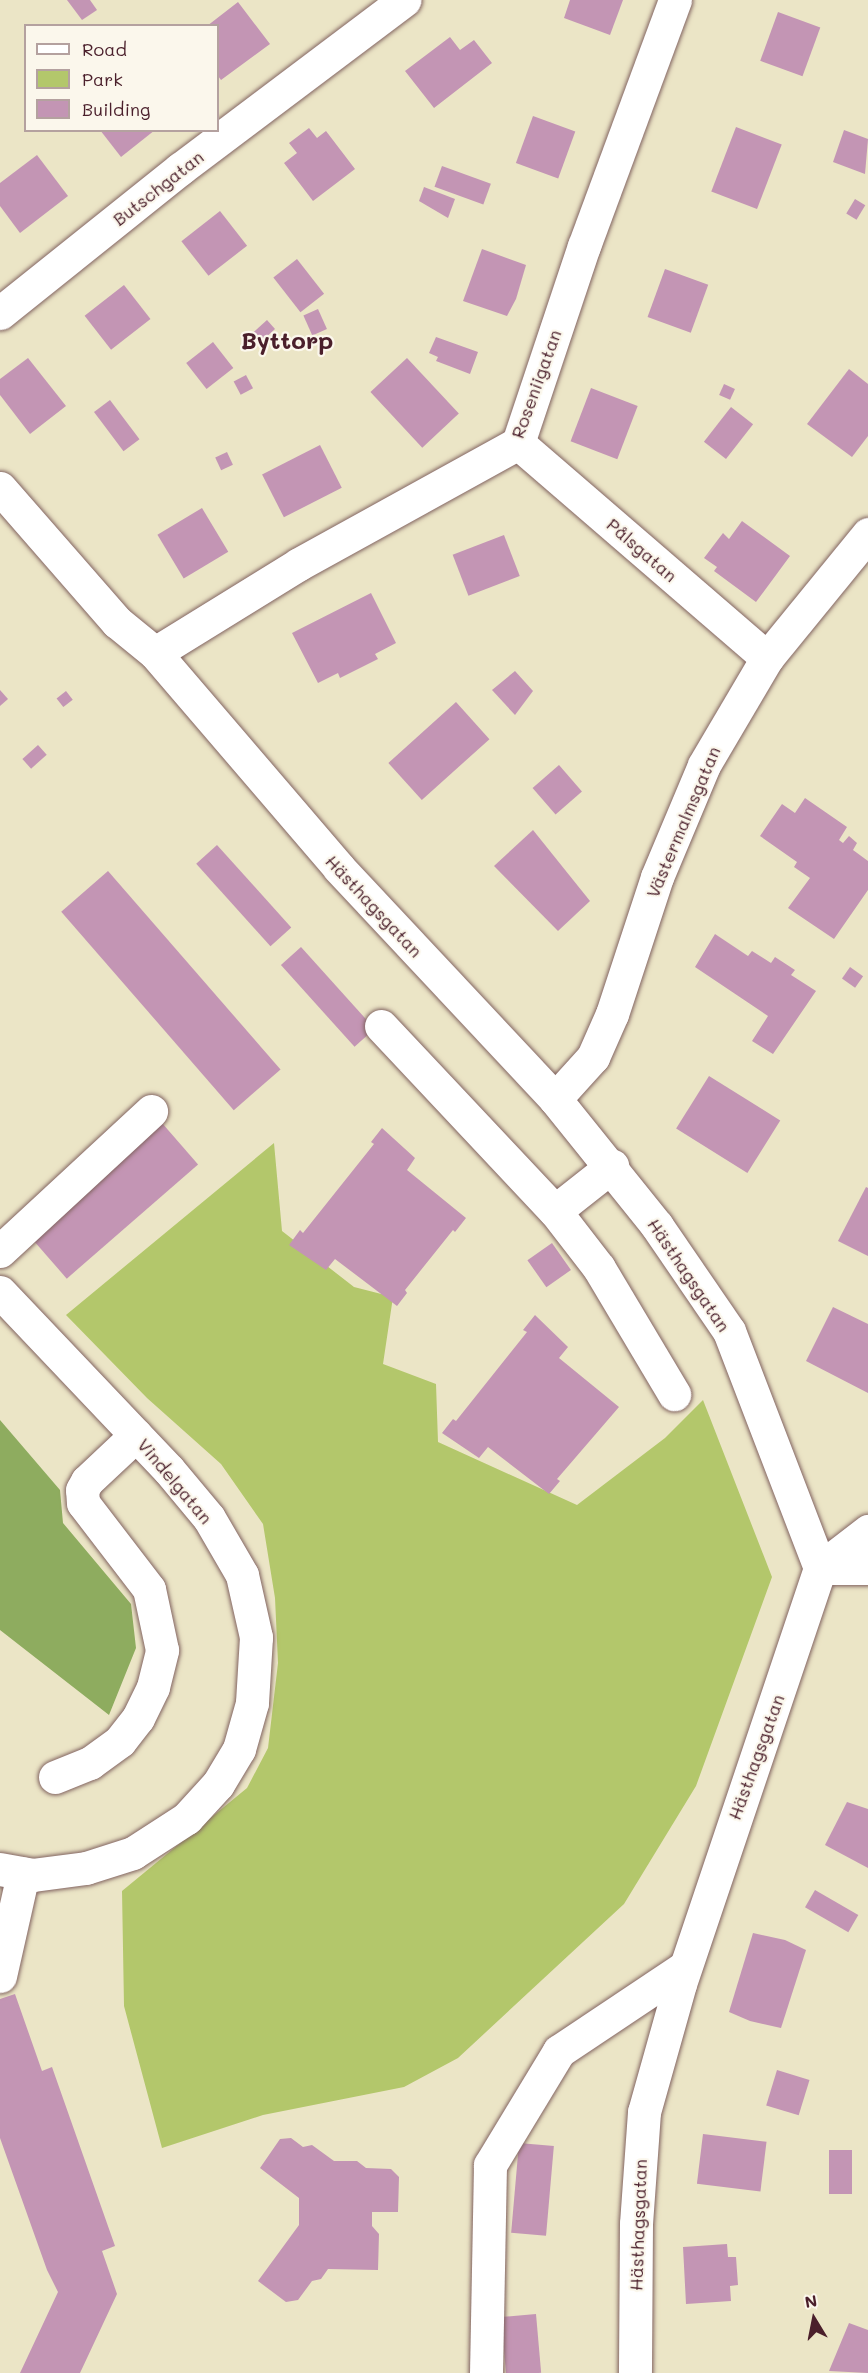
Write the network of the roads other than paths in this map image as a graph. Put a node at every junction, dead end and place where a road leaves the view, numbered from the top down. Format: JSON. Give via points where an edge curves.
{"nodes":[{"id":1,"x":404,"y":0,"type":"edge"},
{"id":2,"x":675,"y":0,"type":"edge"},
{"id":3,"x":0,"y":313,"type":"edge"},
{"id":4,"x":518,"y":443,"type":"junction"},
{"id":5,"x":0,"y":488,"type":"edge"},
{"id":6,"x":868,"y":534,"type":"edge"},
{"id":7,"x":155,"y":653,"type":"junction"},
{"id":8,"x":767,"y":658,"type":"junction"},
{"id":9,"x":381,"y":1026,"type":"dead end"},
{"id":10,"x":555,"y":1100,"type":"junction"},
{"id":11,"x":151,"y":1111,"type":"dead end"},
{"id":12,"x":612,"y":1166,"type":"junction"},
{"id":13,"x":555,"y":1211,"type":"junction"},
{"id":14,"x":0,"y":1251,"type":"edge"},
{"id":15,"x":0,"y":1292,"type":"edge"},
{"id":16,"x":674,"y":1394,"type":"dead end"},
{"id":17,"x":136,"y":1435,"type":"junction"},
{"id":18,"x":868,"y":1532,"type":"edge"},
{"id":19,"x":820,"y":1568,"type":"junction"},
{"id":20,"x":868,"y":1568,"type":"edge"},
{"id":21,"x":55,"y":1777,"type":"dead end"},
{"id":22,"x":11,"y":1871,"type":"edge"},
{"id":23,"x":685,"y":1967,"type":"junction"},
{"id":24,"x":0,"y":1976,"type":"edge"},
{"id":25,"x":486,"y":2373,"type":"edge"},
{"id":26,"x":635,"y":2373,"type":"edge"}],
"edges":[{"from":1,"to":3,"type":"street","name":"Butschgatan","via":[[180,169]]},
{"from":2,"to":4,"type":"street","name":"Roseniigatan","via":[[584,246]]},
{"from":4,"to":7,"type":"street","name":"Roseniigatan","via":[[299,564]]},
{"from":4,"to":8,"type":"street","name":"Pålsgatan"},
{"from":5,"to":7,"type":"street","name":"Hästhagsgatan","via":[[117,622]]},
{"from":6,"to":8,"type":"street","name":"Västermalmsgatan"},
{"from":7,"to":10,"type":"street","name":"Hästhagsgatan","via":[[339,868]]},
{"from":8,"to":10,"type":"street","name":"Västermalmsgatan","via":[[704,765],[657,877],[612,1014],[593,1057]]},
{"from":9,"to":13,"type":"street"},
{"from":10,"to":12,"type":"street","name":"Hästhagsgatan"},
{"from":11,"to":14,"type":"street"},
{"from":12,"to":13,"type":"street"},
{"from":12,"to":19,"type":"street","name":"Hästhagsgatan","via":[[729,1331]]},
{"from":13,"to":16,"type":"street","via":[[599,1268]]},
{"from":15,"to":17,"type":"street","name":"Vindelgatan"},
{"from":17,"to":21,"type":"street","via":[[87,1481],[82,1491],[83,1503],[149,1589],[160,1639],[160,1660],[153,1687],[138,1718],[120,1741],[90,1763]]},
{"from":17,"to":22,"type":"street","name":"Vindelgatan","via":[[209,1518],[242,1575],[256,1637],[252,1703],[238,1749],[218,1784],[187,1818],[156,1841],[134,1853],[86,1868]]},
{"from":18,"to":19,"type":"street"},
{"from":19,"to":20,"type":"street"},
{"from":19,"to":23,"type":"street","name":"Hästhagsgatan"},
{"from":22,"to":24,"type":"street"},
{"from":23,"to":25,"type":"street","via":[[559,2051],[490,2165]]},
{"from":23,"to":26,"type":"street","name":"Hästhagsgatan","via":[[644,2112],[636,2224]]}]}
